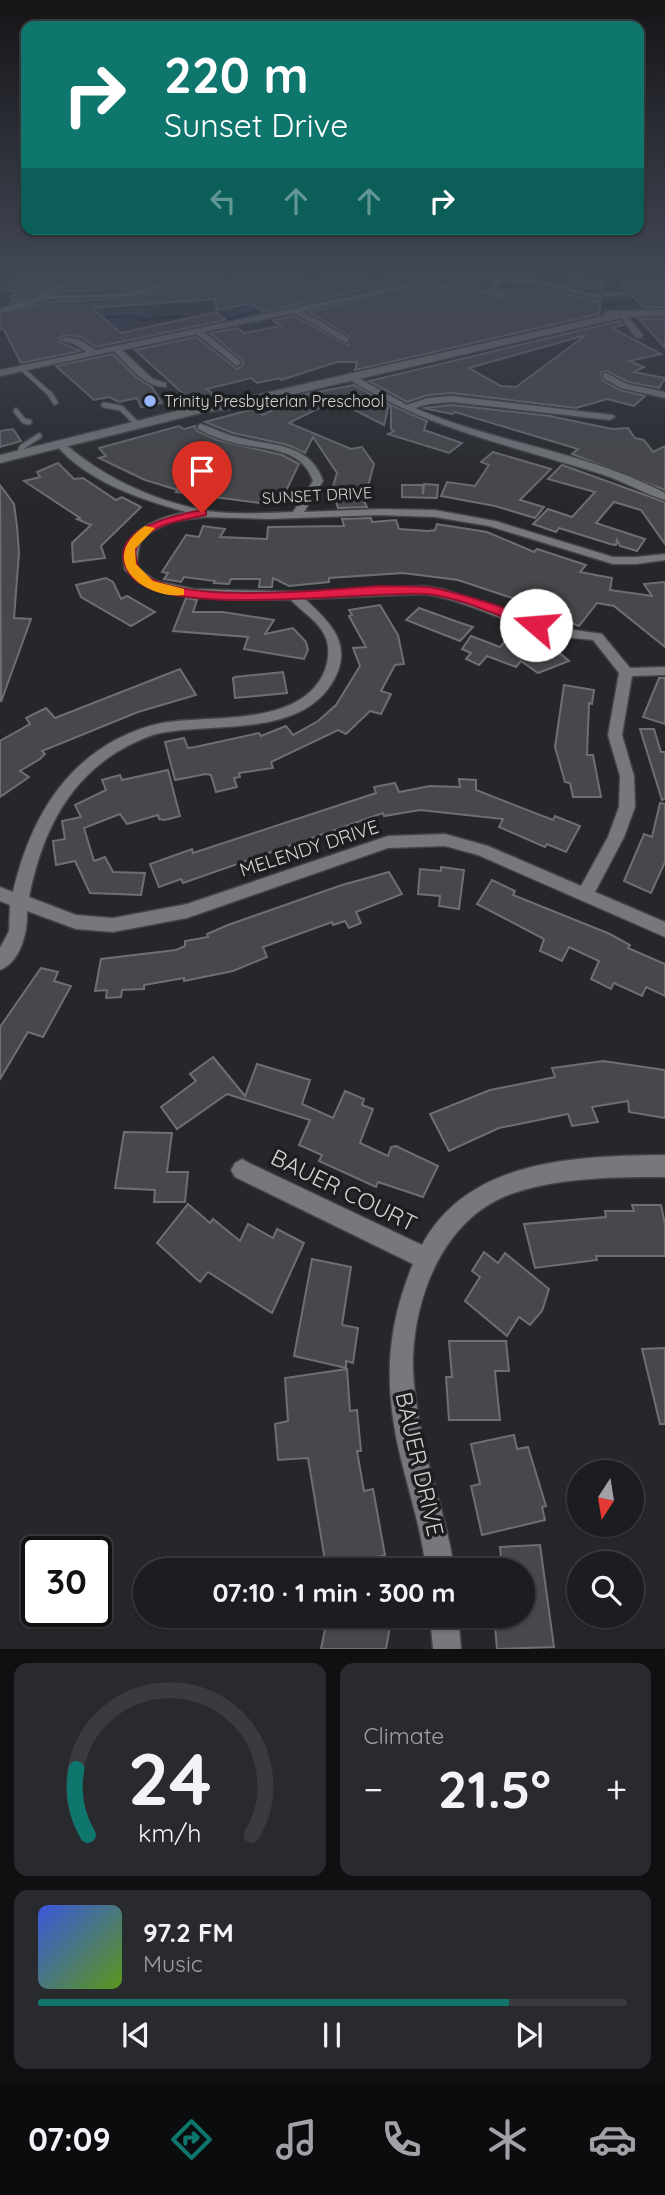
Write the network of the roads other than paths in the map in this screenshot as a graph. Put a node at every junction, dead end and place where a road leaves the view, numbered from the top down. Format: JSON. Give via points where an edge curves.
{"nodes":[{"id":1,"x":93,"y":352,"type":"edge"},
{"id":2,"x":119,"y":352,"type":"edge"},
{"id":3,"x":224,"y":352,"type":"edge"},
{"id":4,"x":455,"y":352,"type":"edge"},
{"id":5,"x":237,"y":363,"type":"dead end"},
{"id":6,"x":21,"y":368,"type":"junction"},
{"id":7,"x":0,"y":373,"type":"edge"},
{"id":8,"x":350,"y":376,"type":"junction"},
{"id":9,"x":606,"y":376,"type":"dead end"},
{"id":10,"x":163,"y":385,"type":"dead end"},
{"id":11,"x":665,"y":395,"type":"edge"},
{"id":12,"x":55,"y":402,"type":"dead end"},
{"id":13,"x":104,"y":405,"type":"dead end"},
{"id":14,"x":230,"y":405,"type":"junction"},
{"id":15,"x":407,"y":408,"type":"junction"},
{"id":16,"x":16,"y":411,"type":"dead end"},
{"id":17,"x":610,"y":417,"type":"dead end"},
{"id":18,"x":29,"y":422,"type":"dead end"},
{"id":19,"x":138,"y":425,"type":"junction"},
{"id":20,"x":201,"y":428,"type":"dead end"},
{"id":21,"x":39,"y":436,"type":"dead end"},
{"id":22,"x":64,"y":447,"type":"junction"},
{"id":23,"x":19,"y":454,"type":"junction"},
{"id":24,"x":0,"y":459,"type":"edge"},
{"id":25,"x":0,"y":469,"type":"edge"},
{"id":26,"x":665,"y":497,"type":"edge"},
{"id":27,"x":202,"y":513,"type":"junction"},
{"id":28,"x":297,"y":514,"type":"junction"},
{"id":29,"x":665,"y":557,"type":"edge"},
{"id":30,"x":296,"y":598,"type":"junction"},
{"id":31,"x":665,"y":671,"type":"edge"},
{"id":32,"x":626,"y":672,"type":"junction"},
{"id":33,"x":0,"y":894,"type":"edge"},
{"id":34,"x":585,"y":895,"type":"junction"},
{"id":35,"x":19,"y":901,"type":"junction"},
{"id":36,"x":665,"y":930,"type":"edge"},
{"id":37,"x":0,"y":962,"type":"edge"},
{"id":38,"x":665,"y":1166,"type":"edge"},
{"id":39,"x":242,"y":1170,"type":"dead end"},
{"id":40,"x":424,"y":1257,"type":"junction"},
{"id":41,"x":439,"y":1558,"type":"edge"},
{"id":42,"x":445,"y":1628,"type":"edge"},
{"id":43,"x":447,"y":1649,"type":"edge"}],
"edges":[{"from":1,"to":6,"type":"street"},
{"from":2,"to":10,"type":"street","via":[[150,382]]},
{"from":3,"to":5,"type":"street"},
{"from":4,"to":8,"type":"main road"},
{"from":6,"to":7,"type":"street"},
{"from":6,"to":12,"type":"lane","via":[[46,388]]},
{"from":8,"to":14,"type":"main road"},
{"from":8,"to":15,"type":"street"},
{"from":9,"to":11,"type":"street","via":[[624,386]]},
{"from":13,"to":19,"type":"lane","via":[[121,408]]},
{"from":14,"to":19,"type":"main road"},
{"from":14,"to":22,"type":"main road","via":[[211,414]]},
{"from":15,"to":17,"type":"street","via":[[452,400]]},
{"from":15,"to":26,"type":"street","via":[[617,475]]},
{"from":16,"to":18,"type":"lane"},
{"from":19,"to":22,"type":"main road"},
{"from":20,"to":28,"type":"street","via":[[307,460],[318,481]]},
{"from":21,"to":23,"type":"lane"},
{"from":22,"to":23,"type":"main road"},
{"from":22,"to":25,"type":"main road"},
{"from":22,"to":27,"type":"street","via":[[152,500]]},
{"from":23,"to":24,"type":"main road"},
{"from":27,"to":28,"type":"street","name":"SUNSET DRIVE"},
{"from":27,"to":30,"type":"street","name":"SUNSET DRIVE","via":[[169,519],[137,537],[130,549],[136,575],[149,584],[186,593]]},
{"from":28,"to":29,"type":"street","name":"SUNSET DRIVE","via":[[437,513],[489,523],[616,561]]},
{"from":30,"to":32,"type":"street","name":"SUNSET DRIVE","via":[[403,589],[448,595],[561,634],[597,637]]},
{"from":30,"to":35,"type":"street","via":[[331,634],[335,652],[331,673],[317,693],[293,708],[267,716],[158,729],[130,739],[86,767],[56,800],[43,823]]},
{"from":31,"to":32,"type":"street"},
{"from":32,"to":34,"type":"street","via":[[614,737],[628,776],[630,806]]},
{"from":33,"to":35,"type":"street","name":"MELENDY DRIVE"},
{"from":34,"to":35,"type":"street","name":"MELENDY DRIVE","via":[[482,850],[445,840],[388,842],[187,911],[113,925],[76,922]]},
{"from":34,"to":36,"type":"street","name":"MELENDY DRIVE"},
{"from":35,"to":37,"type":"street","via":[[17,934]]},
{"from":38,"to":40,"type":"street","name":"BAUER DRIVE","via":[[594,1166],[538,1174],[497,1188],[459,1211]]},
{"from":39,"to":40,"type":"street","name":"BAUER COURT"},
{"from":40,"to":41,"type":"street","name":"BAUER DRIVE","via":[[407,1312],[400,1375],[415,1464]]},
{"from":42,"to":43,"type":"street"}]}
